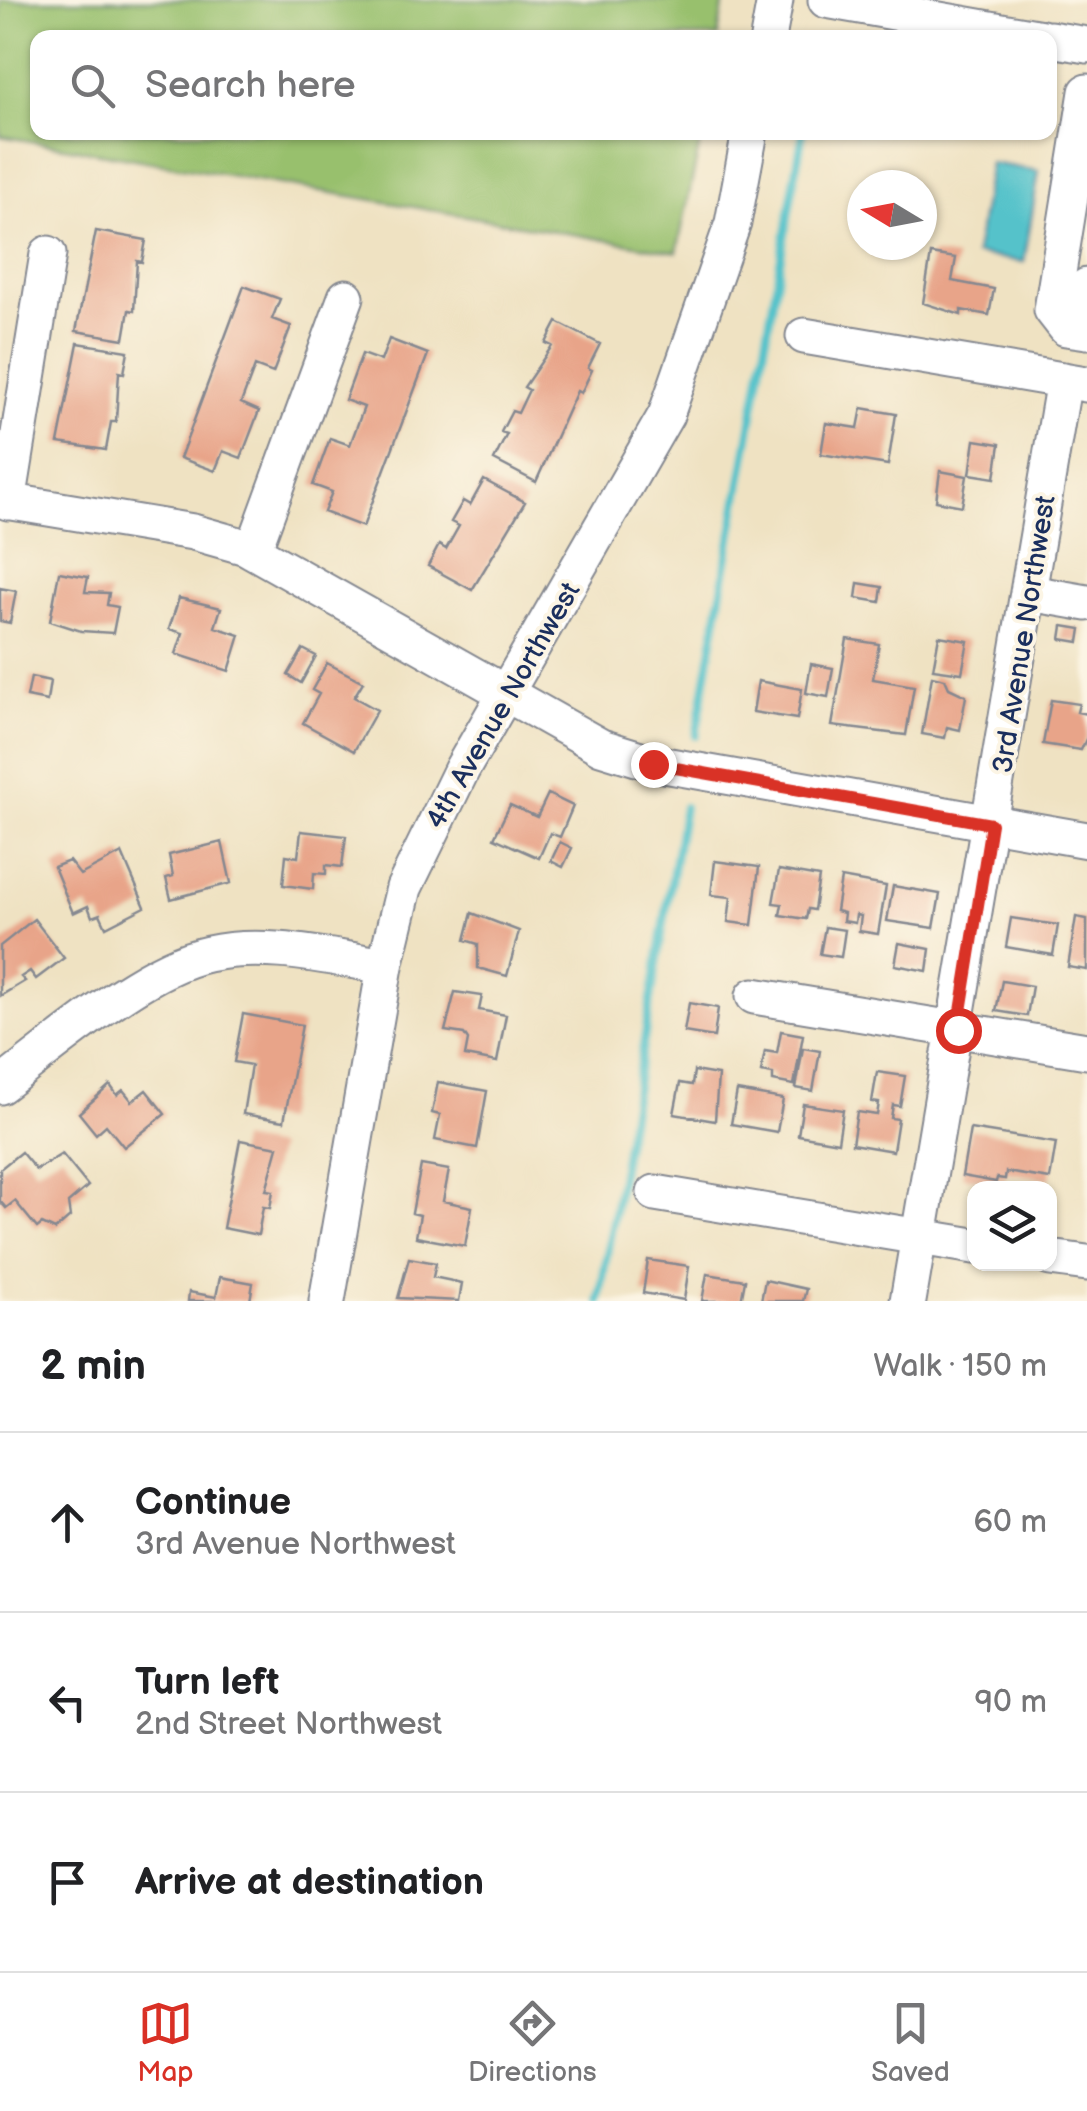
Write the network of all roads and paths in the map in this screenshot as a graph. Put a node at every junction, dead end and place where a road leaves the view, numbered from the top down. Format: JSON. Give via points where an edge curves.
{"nodes":[{"id":1,"x":775,"y":0,"type":"edge"},
{"id":2,"x":826,"y":0,"type":"edge"},
{"id":3,"x":769,"y":30,"type":"edge"},
{"id":4,"x":997,"y":30,"type":"edge"},
{"id":5,"x":1057,"y":40,"type":"edge"},
{"id":6,"x":1087,"y":45,"type":"edge"},
{"id":7,"x":1087,"y":92,"type":"edge"},
{"id":8,"x":749,"y":140,"type":"edge"},
{"id":9,"x":48,"y":254,"type":"dead end"},
{"id":10,"x":1087,"y":286,"type":"edge"},
{"id":11,"x":346,"y":297,"type":"dead end"},
{"id":12,"x":1083,"y":330,"type":"edge"},
{"id":13,"x":804,"y":336,"type":"dead end"},
{"id":14,"x":1076,"y":382,"type":"edge"},
{"id":15,"x":4,"y":501,"type":"edge"},
{"id":16,"x":252,"y":550,"type":"junction"},
{"id":17,"x":1030,"y":593,"type":"junction"},
{"id":18,"x":1087,"y":604,"type":"edge"},
{"id":19,"x":507,"y":694,"type":"junction"},
{"id":20,"x":991,"y":824,"type":"junction"},
{"id":21,"x":1087,"y":840,"type":"edge"},
{"id":22,"x":385,"y":966,"type":"junction"},
{"id":23,"x":754,"y":996,"type":"dead end"},
{"id":24,"x":958,"y":1030,"type":"junction"},
{"id":25,"x":1087,"y":1052,"type":"edge"},
{"id":26,"x":0,"y":1086,"type":"edge"},
{"id":27,"x":655,"y":1192,"type":"dead end"},
{"id":28,"x":919,"y":1237,"type":"junction"},
{"id":29,"x":967,"y":1245,"type":"edge"},
{"id":30,"x":1057,"y":1259,"type":"edge"},
{"id":31,"x":1087,"y":1264,"type":"edge"},
{"id":32,"x":327,"y":1301,"type":"edge"},
{"id":33,"x":908,"y":1301,"type":"edge"}],
"edges":[{"from":1,"to":3,"type":"street"},
{"from":2,"to":4,"type":"street"},
{"from":5,"to":6,"type":"street"},
{"from":7,"to":12,"type":"street","via":[[1052,310],[1066,328]]},
{"from":8,"to":19,"type":"street","name":"4th Avenue Northwest","via":[[733,224],[666,416]]},
{"from":9,"to":15,"type":"street"},
{"from":10,"to":12,"type":"street"},
{"from":11,"to":16,"type":"street"},
{"from":13,"to":14,"type":"street"},
{"from":14,"to":17,"type":"street","name":"3rd Avenue Northwest"},
{"from":15,"to":16,"type":"street","via":[[193,532]]},
{"from":16,"to":19,"type":"street"},
{"from":17,"to":18,"type":"street"},
{"from":17,"to":20,"type":"street","name":"3rd Avenue Northwest"},
{"from":19,"to":20,"type":"street","via":[[601,747],[653,764]]},
{"from":19,"to":22,"type":"street","name":"4th Avenue Northwest","via":[[430,828],[404,888]]},
{"from":20,"to":21,"type":"street"},
{"from":20,"to":24,"type":"street","name":"3rd Avenue Northwest"},
{"from":22,"to":26,"type":"street","via":[[278,950],[207,954],[136,986]]},
{"from":22,"to":32,"type":"street","name":"4th Avenue Northwest"},
{"from":23,"to":24,"type":"street"},
{"from":24,"to":25,"type":"street"},
{"from":24,"to":28,"type":"street","name":"3rd Avenue Northwest"},
{"from":27,"to":28,"type":"street"},
{"from":28,"to":29,"type":"street"},
{"from":28,"to":33,"type":"street","name":"3rd Avenue Northwest"},
{"from":30,"to":31,"type":"street"}]}
